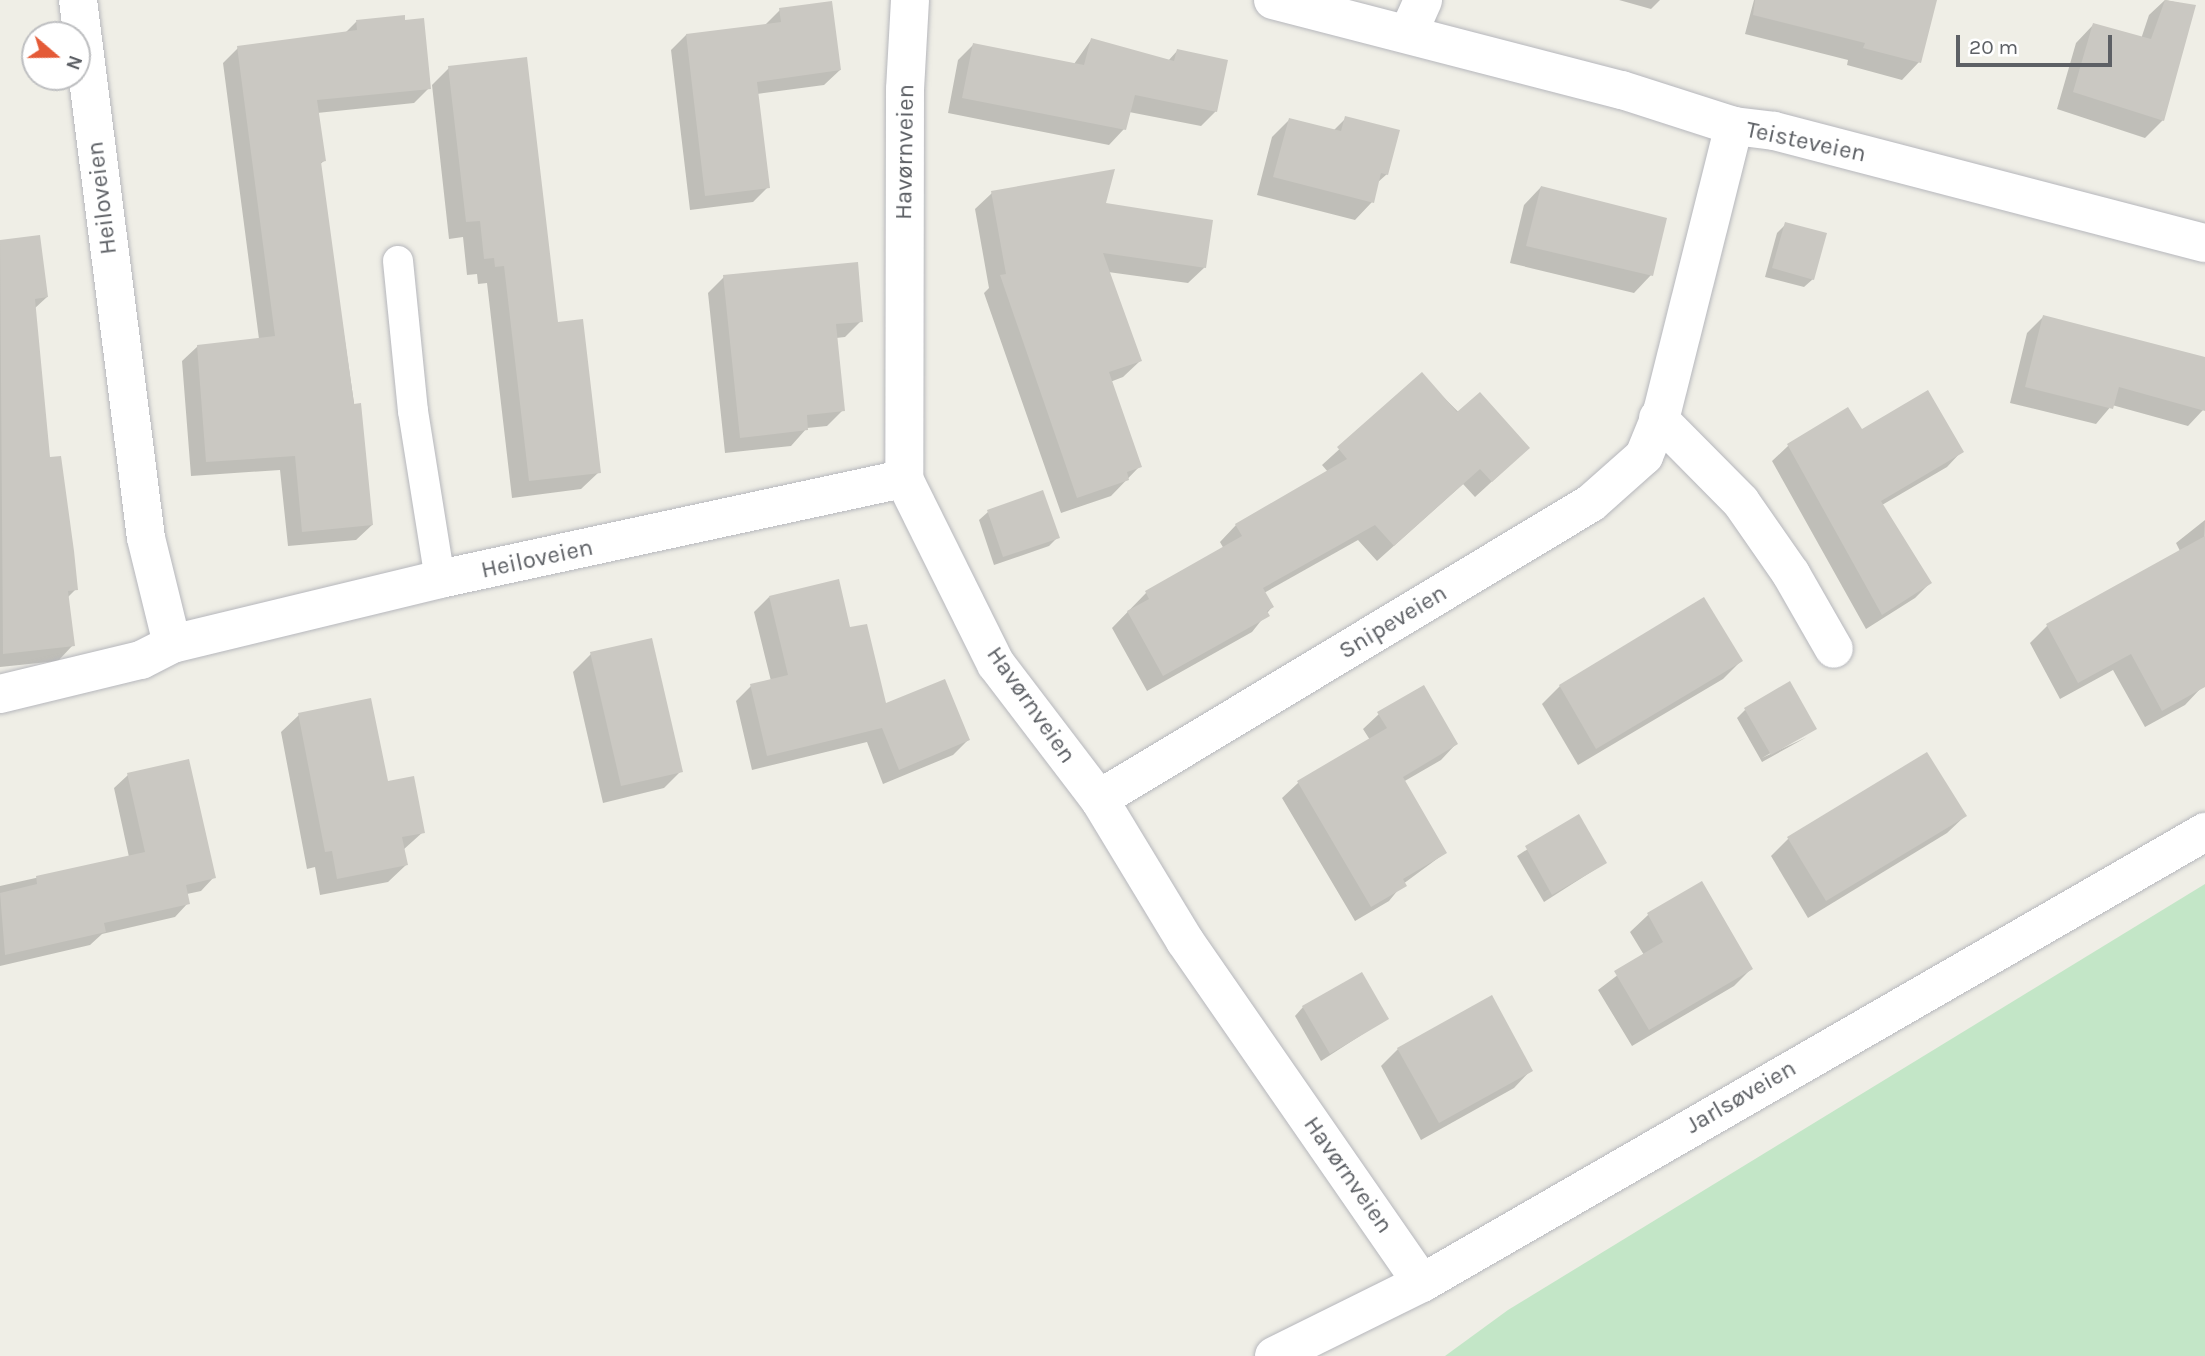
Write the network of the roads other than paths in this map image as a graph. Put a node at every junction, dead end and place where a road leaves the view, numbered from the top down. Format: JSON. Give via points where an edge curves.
{"nodes":[{"id":1,"x":78,"y":0,"type":"edge"},
{"id":2,"x":910,"y":0,"type":"edge"},
{"id":3,"x":1273,"y":0,"type":"edge"},
{"id":4,"x":1415,"y":17,"type":"edge"},
{"id":5,"x":1734,"y":126,"type":"junction"},
{"id":6,"x":2205,"y":243,"type":"edge"},
{"id":7,"x":398,"y":261,"type":"dead end"},
{"id":8,"x":1658,"y":418,"type":"junction"},
{"id":9,"x":904,"y":479,"type":"junction"},
{"id":10,"x":440,"y":579,"type":"junction"},
{"id":11,"x":172,"y":643,"type":"junction"},
{"id":12,"x":1835,"y":649,"type":"dead end"},
{"id":13,"x":0,"y":694,"type":"edge"},
{"id":14,"x":1099,"y":799,"type":"junction"},
{"id":15,"x":2205,"y":832,"type":"edge"},
{"id":16,"x":1422,"y":1283,"type":"junction"},
{"id":17,"x":1274,"y":1356,"type":"edge"}],
"edges":[{"from":1,"to":11,"type":"street","name":"Heiloveien","via":[[144,525]]},
{"from":2,"to":9,"type":"street","name":"Havørnveien","via":[[905,89]]},
{"from":3,"to":4,"type":"street","name":"Teisteveien"},
{"from":4,"to":5,"type":"street","name":"Teisteveien"},
{"from":5,"to":6,"type":"street","name":"Teisteveien","via":[[1774,131]]},
{"from":5,"to":8,"type":"street","name":"Snipeveien"},
{"from":7,"to":10,"type":"lane","via":[[413,411]]},
{"from":8,"to":12,"type":"street","via":[[1741,502]]},
{"from":8,"to":14,"type":"street","name":"Snipeveien","via":[[1644,456],[1591,503]]},
{"from":9,"to":10,"type":"street","name":"Heiloveien"},
{"from":9,"to":14,"type":"street","name":"Havørnveien","via":[[996,664]]},
{"from":10,"to":11,"type":"street","name":"Heiloveien"},
{"from":11,"to":13,"type":"street","name":"Heiloveien","via":[[141,660]]},
{"from":14,"to":16,"type":"street","name":"Havørnveien","via":[[1185,941]]},
{"from":15,"to":16,"type":"street","name":"Jarlsøveien"},
{"from":16,"to":17,"type":"street","name":"Jarlsøveien"}]}
